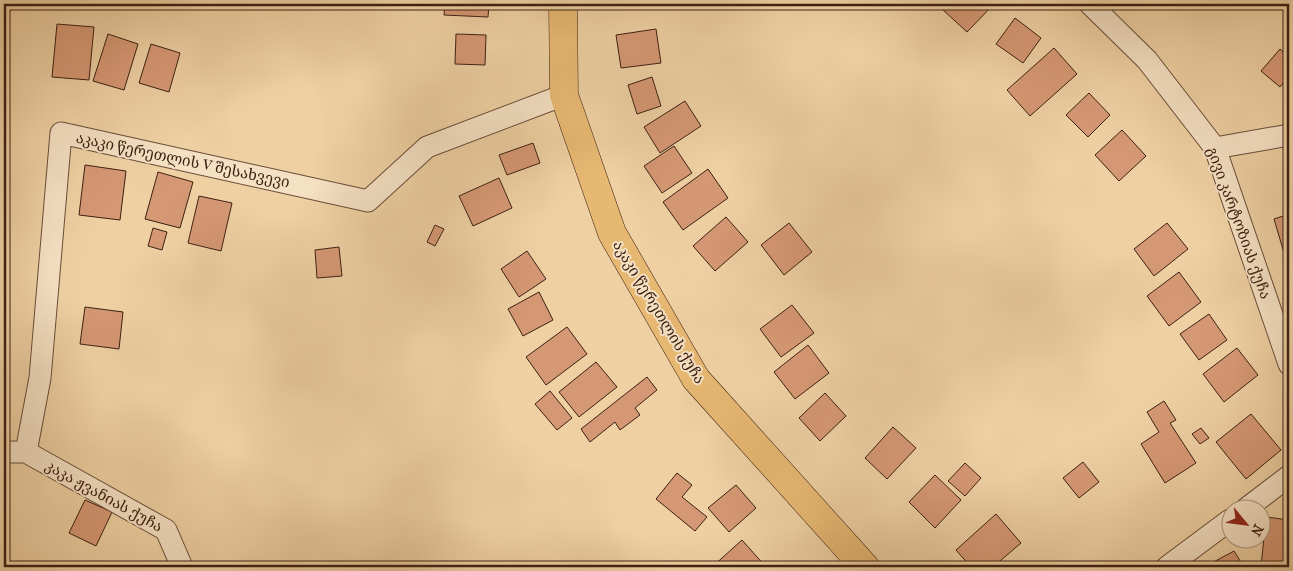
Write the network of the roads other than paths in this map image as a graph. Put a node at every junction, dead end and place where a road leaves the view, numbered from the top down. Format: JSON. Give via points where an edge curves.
{"nodes":[{"id":1,"x":563,"y":4,"type":"edge"},
{"id":2,"x":1090,"y":4,"type":"edge"},
{"id":3,"x":564,"y":95,"type":"junction"},
{"id":4,"x":1289,"y":135,"type":"edge"},
{"id":5,"x":1215,"y":148,"type":"junction"},
{"id":6,"x":1289,"y":364,"type":"edge"},
{"id":7,"x":4,"y":452,"type":"edge"},
{"id":8,"x":26,"y":452,"type":"junction"},
{"id":9,"x":1289,"y":476,"type":"edge"},
{"id":10,"x":1260,"y":498,"type":"edge"},
{"id":11,"x":1220,"y":527,"type":"edge"},
{"id":12,"x":182,"y":567,"type":"edge"},
{"id":13,"x":865,"y":567,"type":"edge"},
{"id":14,"x":1167,"y":567,"type":"edge"}],
"edges":[{"from":1,"to":3,"type":"main road","name":"აკაკი წერეთლის ქუჩა"},
{"from":2,"to":5,"type":"street","name":"გივი კარტოზიას ქუჩა","via":[[1147,60]]},
{"from":3,"to":8,"type":"street","name":"აკაკი წერეთლის V შესახვევი","via":[[427,147],[368,201],[61,133],[40,378]]},
{"from":3,"to":13,"type":"main road","name":"აკაკი წერეთლის ქუჩა","via":[[612,233],[696,379]]},
{"from":4,"to":5,"type":"street"},
{"from":5,"to":6,"type":"street","name":"გივი კარტოზიას ქუჩა"},
{"from":7,"to":8,"type":"street","name":"კაკა ჟვანიას ქუჩა"},
{"from":8,"to":12,"type":"street","name":"კაკა ჟვანიას ქუჩა","via":[[166,530]]},
{"from":9,"to":10,"type":"street"},
{"from":11,"to":14,"type":"street"}]}
